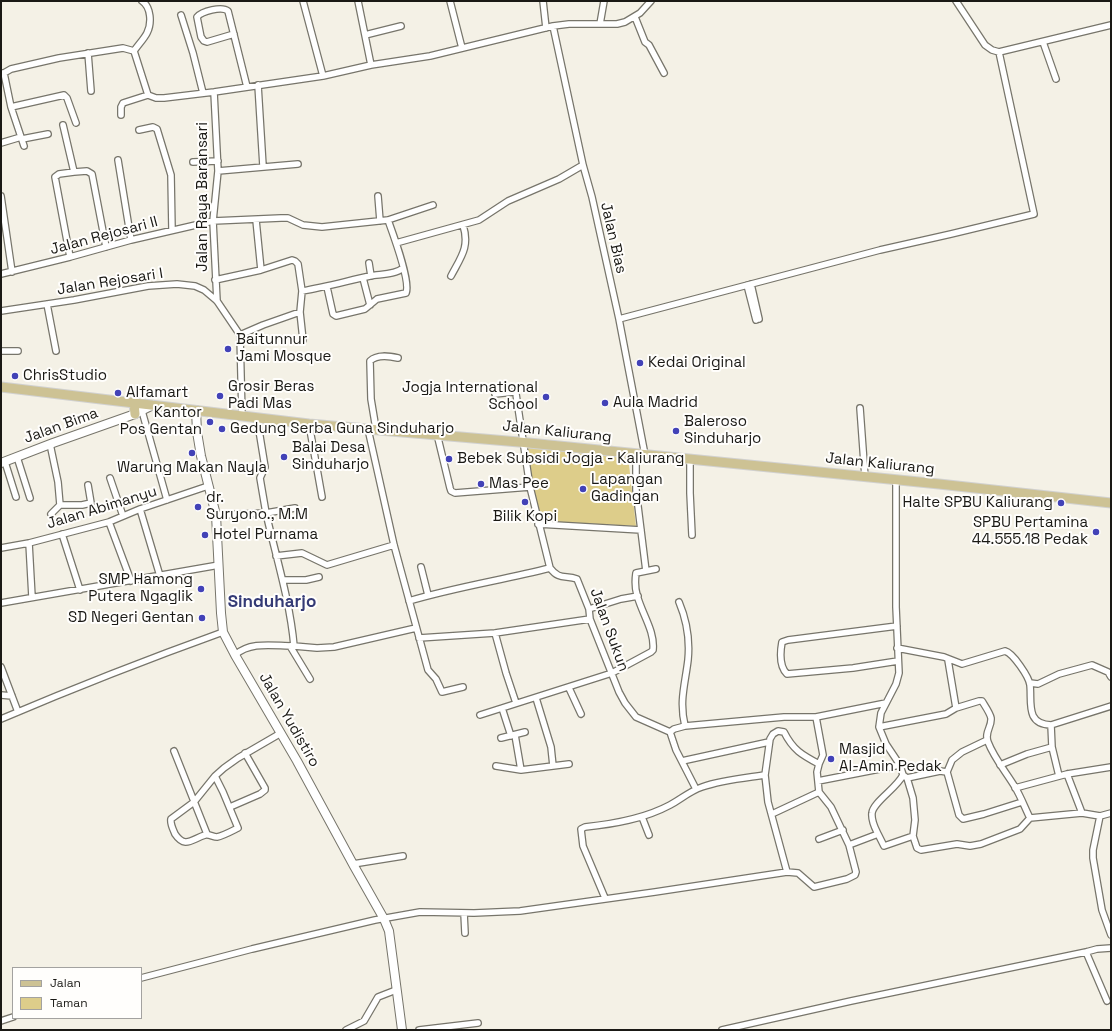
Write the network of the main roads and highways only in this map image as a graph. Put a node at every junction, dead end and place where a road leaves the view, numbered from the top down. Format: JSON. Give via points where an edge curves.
{"nodes":[{"id":1,"x":1,"y":387,"type":"edge"},
{"id":2,"x":134,"y":403,"type":"junction"},
{"id":3,"x":138,"y":412,"type":"road end"},
{"id":4,"x":1111,"y":503,"type":"edge"}],
"edges":[{"from":1,"to":2,"type":"main road","name":"Jalan Kaliurang"},
{"from":2,"to":3,"type":"main road"},
{"from":2,"to":4,"type":"main road","name":"Jalan Kaliurang","via":[[309,424],[524,442]]}]}
